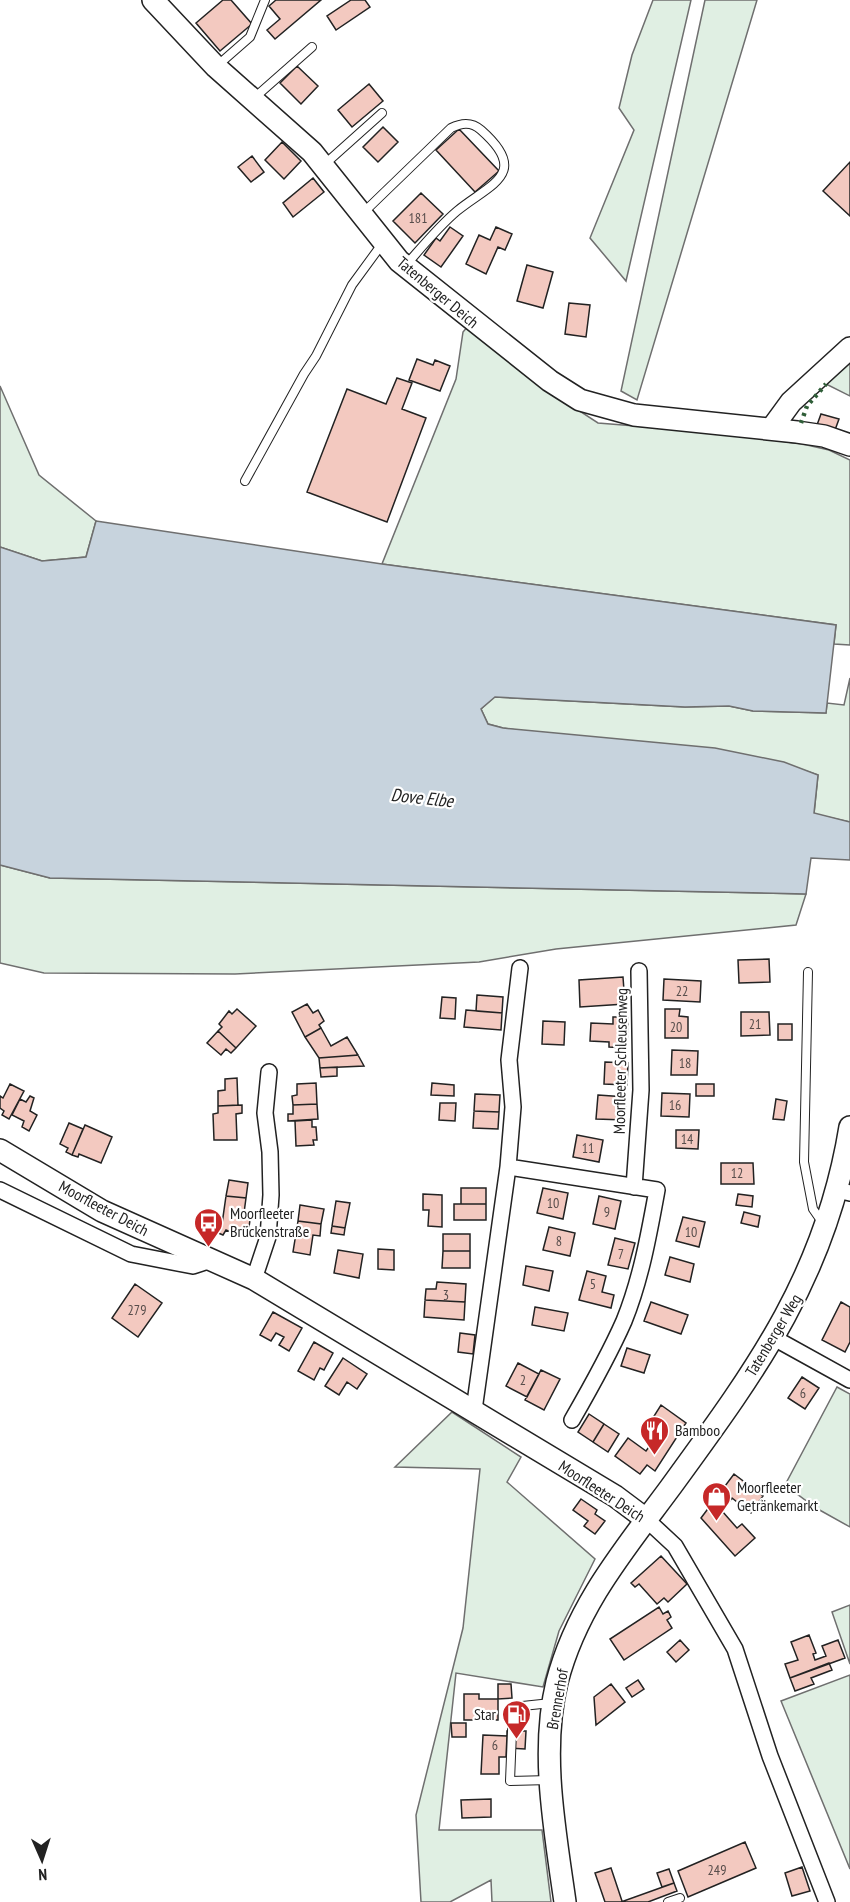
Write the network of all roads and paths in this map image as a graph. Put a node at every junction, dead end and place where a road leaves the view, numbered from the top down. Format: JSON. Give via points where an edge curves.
{"nodes":[{"id":1,"x":153,"y":0,"type":"edge"},
{"id":2,"x":265,"y":0,"type":"edge"},
{"id":3,"x":312,"y":46,"type":"dead end"},
{"id":4,"x":216,"y":67,"type":"junction"},
{"id":5,"x":252,"y":100,"type":"junction"},
{"id":6,"x":382,"y":113,"type":"dead end"},
{"id":7,"x":324,"y":165,"type":"junction"},
{"id":8,"x":361,"y":214,"type":"junction"},
{"id":9,"x":383,"y":243,"type":"junction"},
{"id":10,"x":405,"y":266,"type":"junction"},
{"id":11,"x":850,"y":348,"type":"edge"},
{"id":12,"x":772,"y":428,"type":"junction"},
{"id":13,"x":850,"y":445,"type":"edge"},
{"id":14,"x":245,"y":481,"type":"dead end"},
{"id":15,"x":520,"y":968,"type":"dead end"},
{"id":16,"x":639,"y":971,"type":"dead end"},
{"id":17,"x":808,"y":972,"type":"dead end"},
{"id":18,"x":269,"y":1072,"type":"dead end"},
{"id":19,"x":850,"y":1127,"type":"edge"},
{"id":20,"x":0,"y":1150,"type":"edge"},
{"id":21,"x":508,"y":1167,"type":"junction"},
{"id":22,"x":634,"y":1186,"type":"junction"},
{"id":23,"x":0,"y":1190,"type":"edge"},
{"id":24,"x":844,"y":1192,"type":"edge"},
{"id":25,"x":826,"y":1228,"type":"junction"},
{"id":26,"x":211,"y":1260,"type":"junction"},
{"id":27,"x":254,"y":1279,"type":"junction"},
{"id":28,"x":774,"y":1338,"type":"junction"},
{"id":29,"x":850,"y":1380,"type":"edge"},
{"id":30,"x":474,"y":1410,"type":"junction"},
{"id":31,"x":572,"y":1420,"type":"dead end"},
{"id":32,"x":646,"y":1520,"type":"junction"},
{"id":33,"x":554,"y":1703,"type":"junction"},
{"id":34,"x":552,"y":1780,"type":"junction"},
{"id":35,"x":680,"y":1898,"type":"dead end"},
{"id":36,"x":565,"y":1902,"type":"edge"},
{"id":37,"x":668,"y":1902,"type":"edge"},
{"id":38,"x":827,"y":1902,"type":"edge"}],
"edges":[{"from":1,"to":4,"type":"street","name":"Tatenberger Deich"},
{"from":2,"to":4,"type":"lane","via":[[250,37]]},
{"from":3,"to":5,"type":"lane"},
{"from":4,"to":5,"type":"street","name":"Tatenberger Deich"},
{"from":5,"to":7,"type":"street","name":"Tatenberger Deich"},
{"from":6,"to":7,"type":"lane"},
{"from":7,"to":8,"type":"street","name":"Tatenberger Deich"},
{"from":8,"to":9,"type":"street","name":"Tatenberger Deich"},
{"from":8,"to":10,"type":"lane","via":[[451,128],[461,123],[480,129],[502,154],[503,174],[493,188],[458,210]]},
{"from":9,"to":10,"type":"street","name":"Tatenberger Deich"},
{"from":9,"to":14,"type":"lane","via":[[352,285]]},
{"from":10,"to":12,"type":"street","name":"Tatenberger Deich","via":[[550,381],[580,399],[634,415]]},
{"from":11,"to":12,"type":"street","via":[[791,402]]},
{"from":12,"to":13,"type":"street","name":"Tatenberger Deich","via":[[824,436]]},
{"from":15,"to":21,"type":"street","via":[[509,1060],[513,1107]]},
{"from":16,"to":22,"type":"street","name":"Moorfleeter Schleusenweg","via":[[641,1090]]},
{"from":17,"to":25,"type":"lane","via":[[804,1162],[813,1209]]},
{"from":18,"to":27,"type":"street","via":[[265,1113],[270,1152],[268,1237]]},
{"from":19,"to":24,"type":"street","name":"Tatenberger Weg"},
{"from":20,"to":26,"type":"street","name":"Moorfleeter Deich","via":[[102,1211]]},
{"from":21,"to":22,"type":"street"},
{"from":21,"to":30,"type":"street"},
{"from":22,"to":31,"type":"street","via":[[657,1190],[645,1252],[624,1319]]},
{"from":23,"to":26,"type":"street","name":"Moorfleeter Deich","via":[[131,1254],[193,1266]]},
{"from":24,"to":25,"type":"street","name":"Tatenberger Weg"},
{"from":25,"to":28,"type":"street","name":"Tatenberger Weg","via":[[804,1282]]},
{"from":26,"to":27,"type":"street","name":"Moorfleeter Deich"},
{"from":27,"to":30,"type":"street","name":"Moorfleeter Deich"},
{"from":28,"to":29,"type":"street"},
{"from":28,"to":32,"type":"street","name":"Tatenberger Weg","via":[[720,1420]]},
{"from":30,"to":32,"type":"street","name":"Moorfleeter Deich","via":[[615,1496]]},
{"from":32,"to":33,"type":"street","name":"Brennerhof","via":[[609,1568],[584,1610],[568,1647]]},
{"from":32,"to":38,"type":"street","name":"Moorfleeter Deich","via":[[675,1546],[735,1649],[770,1756]]},
{"from":33,"to":34,"type":"street","name":"Brennerhof","via":[[550,1729]]},
{"from":33,"to":34,"type":"lane","via":[[513,1707],[510,1781]]},
{"from":34,"to":36,"type":"street","name":"Brennerhof"},
{"from":35,"to":37,"type":"lane"}]}
